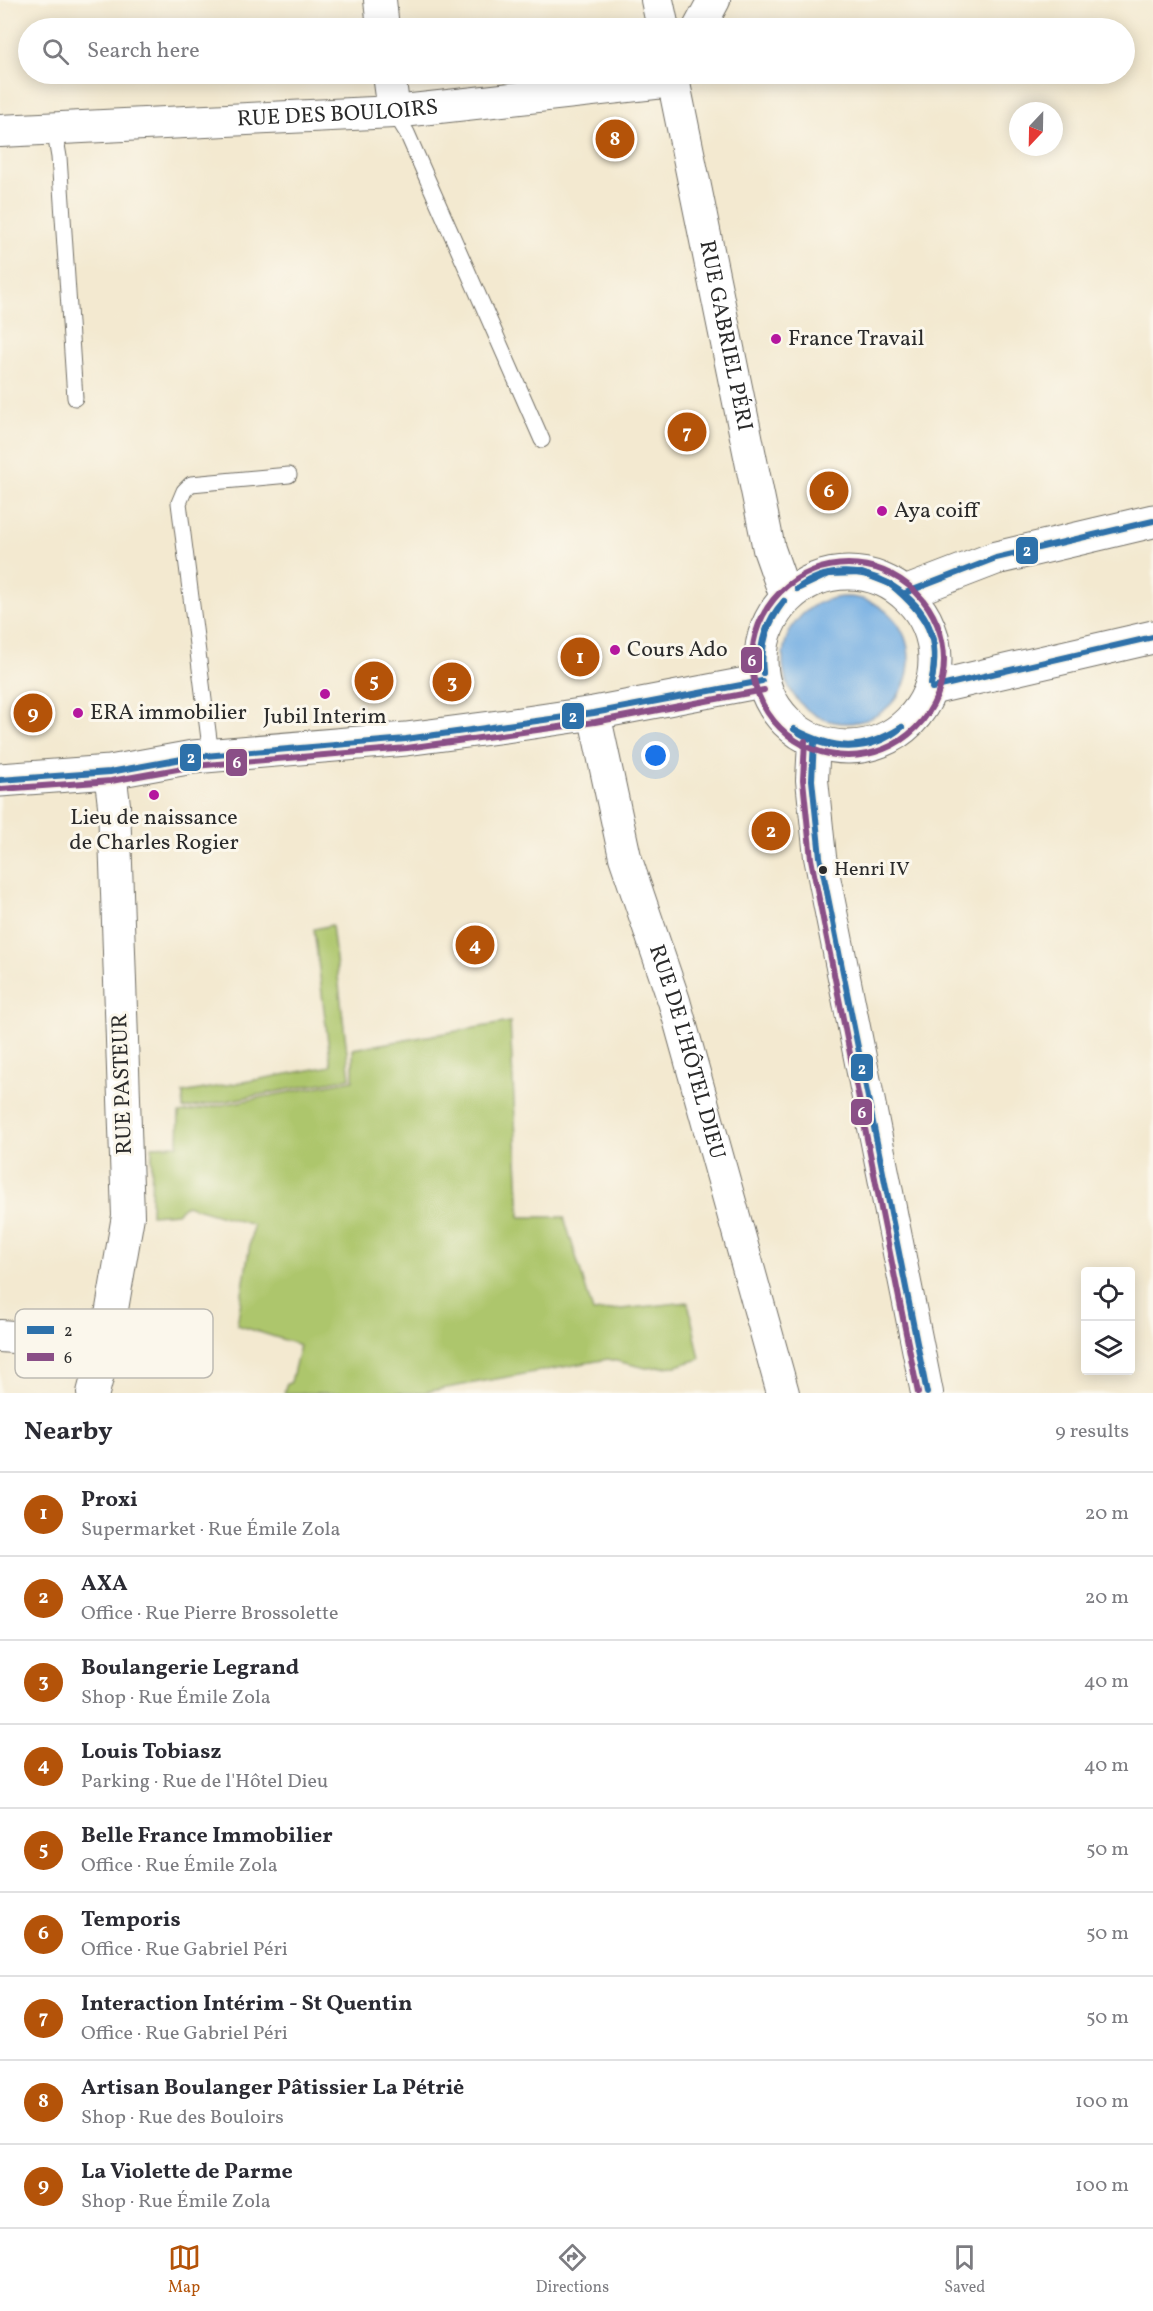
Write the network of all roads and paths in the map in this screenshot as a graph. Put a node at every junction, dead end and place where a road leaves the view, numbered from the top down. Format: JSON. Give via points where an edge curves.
{"nodes":[{"id":1,"x":380,"y":0,"type":"edge"},
{"id":2,"x":657,"y":0,"type":"edge"},
{"id":3,"x":714,"y":0,"type":"edge"},
{"id":4,"x":383,"y":18,"type":"edge"},
{"id":5,"x":661,"y":18,"type":"edge"},
{"id":6,"x":704,"y":18,"type":"edge"},
{"id":7,"x":390,"y":84,"type":"edge"},
{"id":8,"x":612,"y":84,"type":"edge"},
{"id":9,"x":676,"y":84,"type":"edge"},
{"id":10,"x":394,"y":112,"type":"junction"},
{"id":11,"x":54,"y":128,"type":"junction"},
{"id":12,"x":0,"y":131,"type":"edge"},
{"id":13,"x":75,"y":398,"type":"dead end"},
{"id":14,"x":542,"y":440,"type":"dead end"},
{"id":15,"x":289,"y":476,"type":"dead end"},
{"id":16,"x":1153,"y":521,"type":"edge"},
{"id":17,"x":905,"y":593,"type":"junction"},
{"id":18,"x":786,"y":597,"type":"junction"},
{"id":19,"x":1153,"y":637,"type":"edge"},
{"id":20,"x":762,"y":681,"type":"junction"},
{"id":21,"x":932,"y":688,"type":"junction"},
{"id":22,"x":594,"y":712,"type":"junction"},
{"id":23,"x":814,"y":741,"type":"junction"},
{"id":24,"x":211,"y":755,"type":"junction"},
{"id":25,"x":110,"y":772,"type":"junction"},
{"id":26,"x":0,"y":780,"type":"edge"},
{"id":27,"x":112,"y":1309,"type":"edge"},
{"id":28,"x":0,"y":1336,"type":"edge"},
{"id":29,"x":15,"y":1337,"type":"edge"},
{"id":30,"x":97,"y":1378,"type":"edge"},
{"id":31,"x":93,"y":1393,"type":"edge"},
{"id":32,"x":783,"y":1393,"type":"edge"},
{"id":33,"x":927,"y":1393,"type":"edge"}],
"edges":[{"from":1,"to":4,"type":"street"},
{"from":2,"to":5,"type":"street"},
{"from":3,"to":6,"type":"street"},
{"from":7,"to":10,"type":"street"},
{"from":8,"to":10,"type":"street","name":"RUE DES BOULOIRS"},
{"from":9,"to":18,"type":"street","name":"RUE GABRIEL PÉRI","via":[[770,549]]},
{"from":10,"to":11,"type":"street","name":"RUE DES BOULOIRS"},
{"from":10,"to":14,"type":"lane","via":[[407,133]]},
{"from":11,"to":12,"type":"street","name":"RUE DES BOULOIRS"},
{"from":11,"to":13,"type":"lane"},
{"from":15,"to":24,"type":"lane","via":[[190,484],[179,503]]},
{"from":16,"to":17,"type":"street","via":[[996,558]]},
{"from":17,"to":18,"type":"street","via":[[883,579],[858,572],[832,573],[807,582]]},
{"from":17,"to":21,"type":"street","via":[[922,613],[933,637],[936,662]]},
{"from":18,"to":20,"type":"street","via":[[768,622],[760,651]]},
{"from":19,"to":21,"type":"street"},
{"from":20,"to":22,"type":"street"},
{"from":20,"to":23,"type":"street","via":[[773,706],[791,727]]},
{"from":21,"to":23,"type":"street","via":[[918,713],[897,733],[871,745],[842,747]]},
{"from":22,"to":24,"type":"street","via":[[406,739]]},
{"from":22,"to":32,"type":"street","name":"RUE DE L'HÔTEL DIEU","via":[[625,857],[674,1001]]},
{"from":23,"to":33,"type":"street","via":[[812,780],[820,856]]},
{"from":24,"to":25,"type":"street"},
{"from":25,"to":26,"type":"street"},
{"from":25,"to":27,"type":"street","name":"RUE PASTEUR","via":[[128,1216]]},
{"from":28,"to":29,"type":"street"},
{"from":30,"to":31,"type":"street","name":"RUE PASTEUR"}]}
